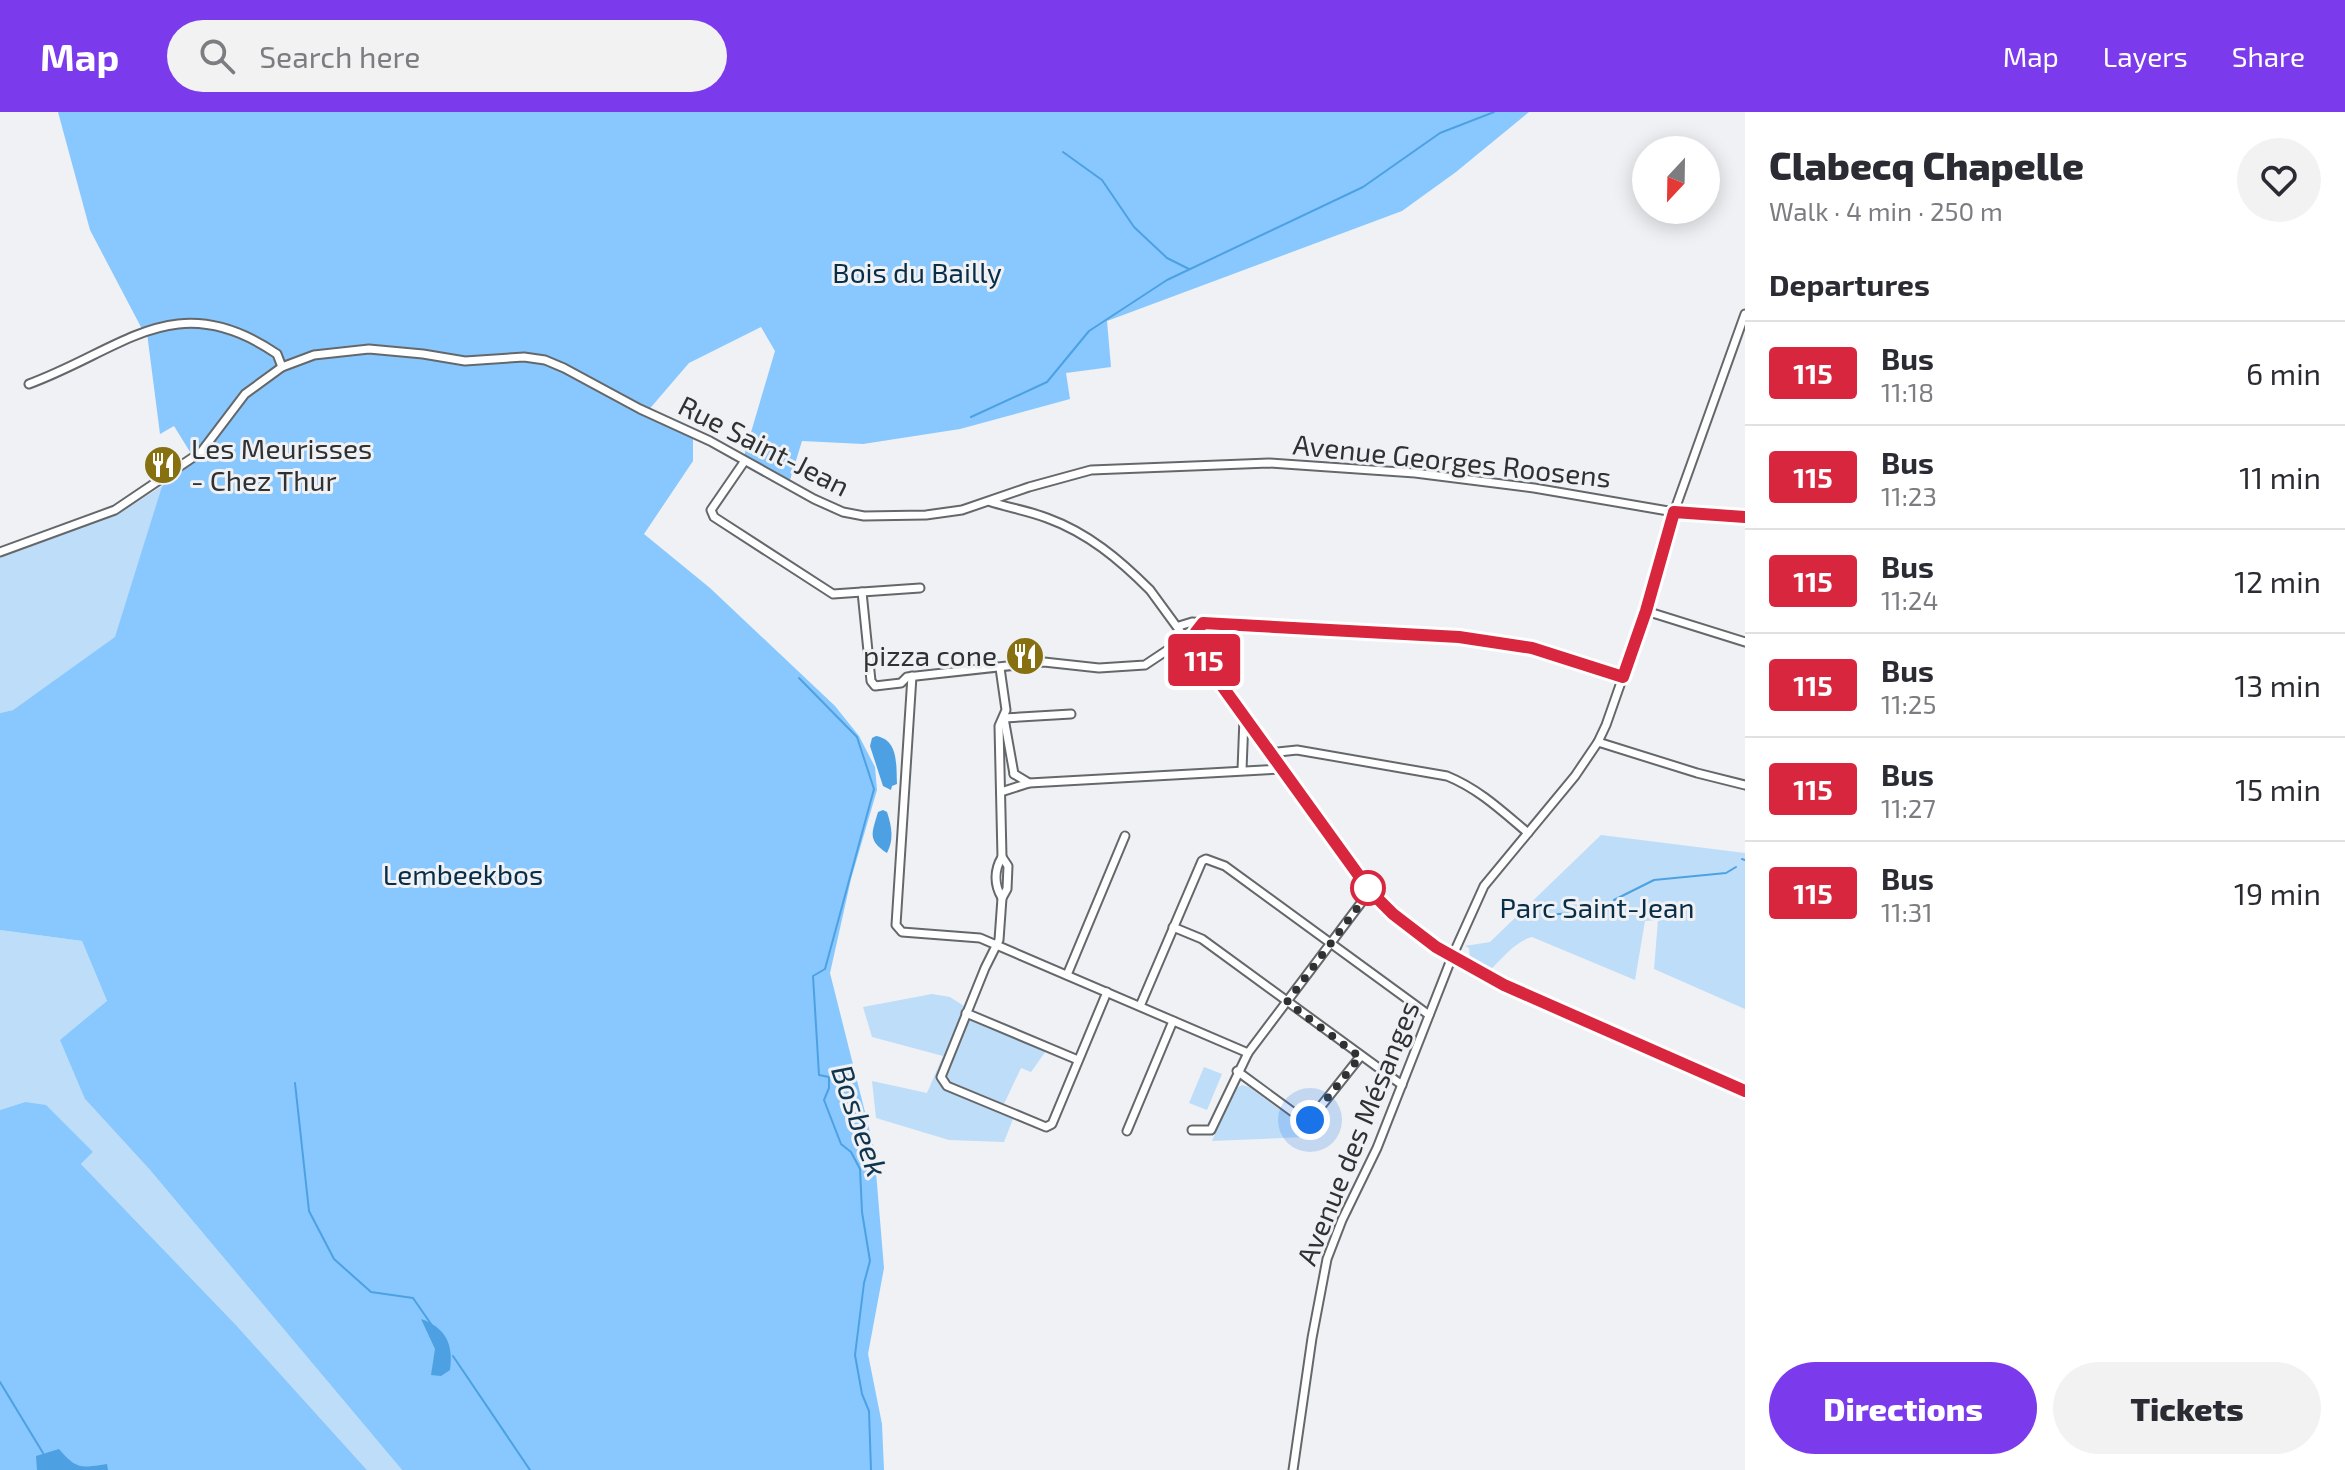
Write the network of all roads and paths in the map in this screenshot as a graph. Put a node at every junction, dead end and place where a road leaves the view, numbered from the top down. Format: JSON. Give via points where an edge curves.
{"nodes":[{"id":1,"x":1745,"y":314,"type":"edge"},
{"id":2,"x":282,"y":367,"type":"junction"},
{"id":3,"x":29,"y":384,"type":"dead end"},
{"id":4,"x":744,"y":462,"type":"junction"},
{"id":5,"x":989,"y":501,"type":"junction"},
{"id":6,"x":1674,"y":512,"type":"junction"},
{"id":7,"x":1745,"y":517,"type":"edge"},
{"id":8,"x":0,"y":552,"type":"edge"},
{"id":9,"x":920,"y":588,"type":"dead end"},
{"id":10,"x":862,"y":592,"type":"junction"},
{"id":11,"x":1646,"y":611,"type":"junction"},
{"id":12,"x":1203,"y":623,"type":"junction"},
{"id":13,"x":1179,"y":626,"type":"junction"},
{"id":14,"x":1187,"y":637,"type":"junction"},
{"id":15,"x":1745,"y":642,"type":"edge"},
{"id":16,"x":1194,"y":647,"type":"junction"},
{"id":17,"x":1000,"y":668,"type":"junction"},
{"id":18,"x":912,"y":676,"type":"junction"},
{"id":19,"x":1623,"y":677,"type":"junction"},
{"id":20,"x":1071,"y":714,"type":"dead end"},
{"id":21,"x":1004,"y":718,"type":"junction"},
{"id":22,"x":1244,"y":718,"type":"junction"},
{"id":23,"x":1598,"y":742,"type":"junction"},
{"id":24,"x":1269,"y":753,"type":"junction"},
{"id":25,"x":1281,"y":769,"type":"junction"},
{"id":26,"x":1242,"y":770,"type":"junction"},
{"id":27,"x":1001,"y":774,"type":"junction"},
{"id":28,"x":1014,"y":774,"type":"junction"},
{"id":29,"x":1029,"y":783,"type":"junction"},
{"id":30,"x":1745,"y":785,"type":"edge"},
{"id":31,"x":1001,"y":792,"type":"junction"},
{"id":32,"x":1528,"y":833,"type":"junction"},
{"id":33,"x":1125,"y":836,"type":"dead end"},
{"id":34,"x":1370,"y":891,"type":"junction"},
{"id":35,"x":1173,"y":927,"type":"junction"},
{"id":36,"x":1330,"y":943,"type":"junction"},
{"id":37,"x":997,"y":945,"type":"junction"},
{"id":38,"x":1452,"y":957,"type":"junction"},
{"id":39,"x":1067,"y":975,"type":"junction"},
{"id":40,"x":1107,"y":992,"type":"junction"},
{"id":41,"x":1287,"y":1002,"type":"junction"},
{"id":42,"x":1140,"y":1006,"type":"junction"},
{"id":43,"x":966,"y":1013,"type":"junction"},
{"id":44,"x":1429,"y":1015,"type":"junction"},
{"id":45,"x":1173,"y":1021,"type":"junction"},
{"id":46,"x":1248,"y":1053,"type":"junction"},
{"id":47,"x":1360,"y":1057,"type":"junction"},
{"id":48,"x":1078,"y":1060,"type":"junction"},
{"id":49,"x":1237,"y":1071,"type":"junction"},
{"id":50,"x":1402,"y":1085,"type":"junction"},
{"id":51,"x":1745,"y":1091,"type":"edge"},
{"id":52,"x":1192,"y":1130,"type":"dead end"},
{"id":53,"x":1127,"y":1131,"type":"dead end"},
{"id":54,"x":1293,"y":1470,"type":"edge"}],
"edges":[{"from":1,"to":6,"type":"street","name":"Avenue des Mésanges"},
{"from":2,"to":3,"type":"street","via":[[277,354],[245,335],[222,326],[179,323],[147,330]]},
{"from":2,"to":4,"type":"street","name":"Rue Saint-Jean","via":[[305,357],[369,349],[465,361],[545,360]]},
{"from":2,"to":8,"type":"street","name":"Rue Saint-Jean","via":[[245,394],[208,446],[180,468],[115,510]]},
{"from":4,"to":5,"type":"street","name":"Rue Saint-Jean","via":[[814,499],[864,516],[926,515]]},
{"from":4,"to":10,"type":"street","via":[[711,510],[714,517],[833,594]]},
{"from":5,"to":6,"type":"street","name":"Avenue Georges Roosens","via":[[1091,470],[1295,463],[1488,481]]},
{"from":5,"to":13,"type":"street","via":[[1047,518],[1104,547]]},
{"from":6,"to":7,"type":"street","name":"Avenue Georges Roosens"},
{"from":6,"to":11,"type":"street","name":"Avenue des Mésanges"},
{"from":9,"to":10,"type":"street"},
{"from":10,"to":18,"type":"street","via":[[871,681],[875,686],[901,683]]},
{"from":11,"to":15,"type":"street"},
{"from":11,"to":19,"type":"street","name":"Avenue des Mésanges"},
{"from":12,"to":13,"type":"street"},
{"from":12,"to":16,"type":"street"},
{"from":12,"to":19,"type":"street","via":[[1459,637],[1532,648]]},
{"from":13,"to":14,"type":"street"},
{"from":14,"to":16,"type":"street"},
{"from":14,"to":17,"type":"street","via":[[1145,665],[1099,668],[1044,662]]},
{"from":16,"to":22,"type":"street"},
{"from":17,"to":18,"type":"street"},
{"from":17,"to":21,"type":"street"},
{"from":18,"to":37,"type":"street","via":[[896,925],[902,932],[975,937]]},
{"from":19,"to":23,"type":"street","name":"Avenue des Mésanges"},
{"from":20,"to":21,"type":"street"},
{"from":21,"to":27,"type":"street","via":[[999,726]]},
{"from":21,"to":28,"type":"street"},
{"from":22,"to":24,"type":"street"},
{"from":22,"to":26,"type":"street"},
{"from":23,"to":30,"type":"street"},
{"from":23,"to":32,"type":"street","name":"Avenue des Mésanges"},
{"from":24,"to":25,"type":"street"},
{"from":24,"to":32,"type":"street","via":[[1297,750],[1447,776],[1486,797]]},
{"from":25,"to":26,"type":"street"},
{"from":25,"to":34,"type":"street"},
{"from":26,"to":29,"type":"street"},
{"from":27,"to":28,"type":"street"},
{"from":27,"to":31,"type":"street"},
{"from":28,"to":29,"type":"street"},
{"from":29,"to":31,"type":"street"},
{"from":31,"to":37,"type":"street"},
{"from":32,"to":38,"type":"street","name":"Avenue des Mésanges","via":[[1484,886]]},
{"from":33,"to":39,"type":"street"},
{"from":34,"to":36,"type":"street"},
{"from":34,"to":38,"type":"street"},
{"from":35,"to":36,"type":"street","via":[[1206,859],[1225,866]]},
{"from":35,"to":41,"type":"street","via":[[1202,939]]},
{"from":35,"to":42,"type":"street"},
{"from":36,"to":41,"type":"street"},
{"from":36,"to":44,"type":"street"},
{"from":37,"to":39,"type":"street"},
{"from":37,"to":43,"type":"street"},
{"from":38,"to":44,"type":"street","name":"Avenue des Mésanges"},
{"from":38,"to":51,"type":"street","via":[[1537,1001]]},
{"from":39,"to":40,"type":"street"},
{"from":40,"to":42,"type":"street"},
{"from":40,"to":48,"type":"street"},
{"from":41,"to":46,"type":"street"},
{"from":41,"to":47,"type":"street"},
{"from":42,"to":45,"type":"street"},
{"from":43,"to":48,"type":"street"},
{"from":43,"to":48,"type":"street","via":[[941,1077],[961,1092],[1046,1127],[1052,1124]]},
{"from":44,"to":50,"type":"street","name":"Avenue des Mésanges"},
{"from":45,"to":46,"type":"street"},
{"from":45,"to":53,"type":"street"},
{"from":46,"to":49,"type":"street"},
{"from":47,"to":49,"type":"street","via":[[1310,1120]]},
{"from":47,"to":50,"type":"street"},
{"from":49,"to":52,"type":"street","via":[[1211,1130]]},
{"from":50,"to":54,"type":"street","name":"Avenue des Mésanges","via":[[1327,1259]]}]}
